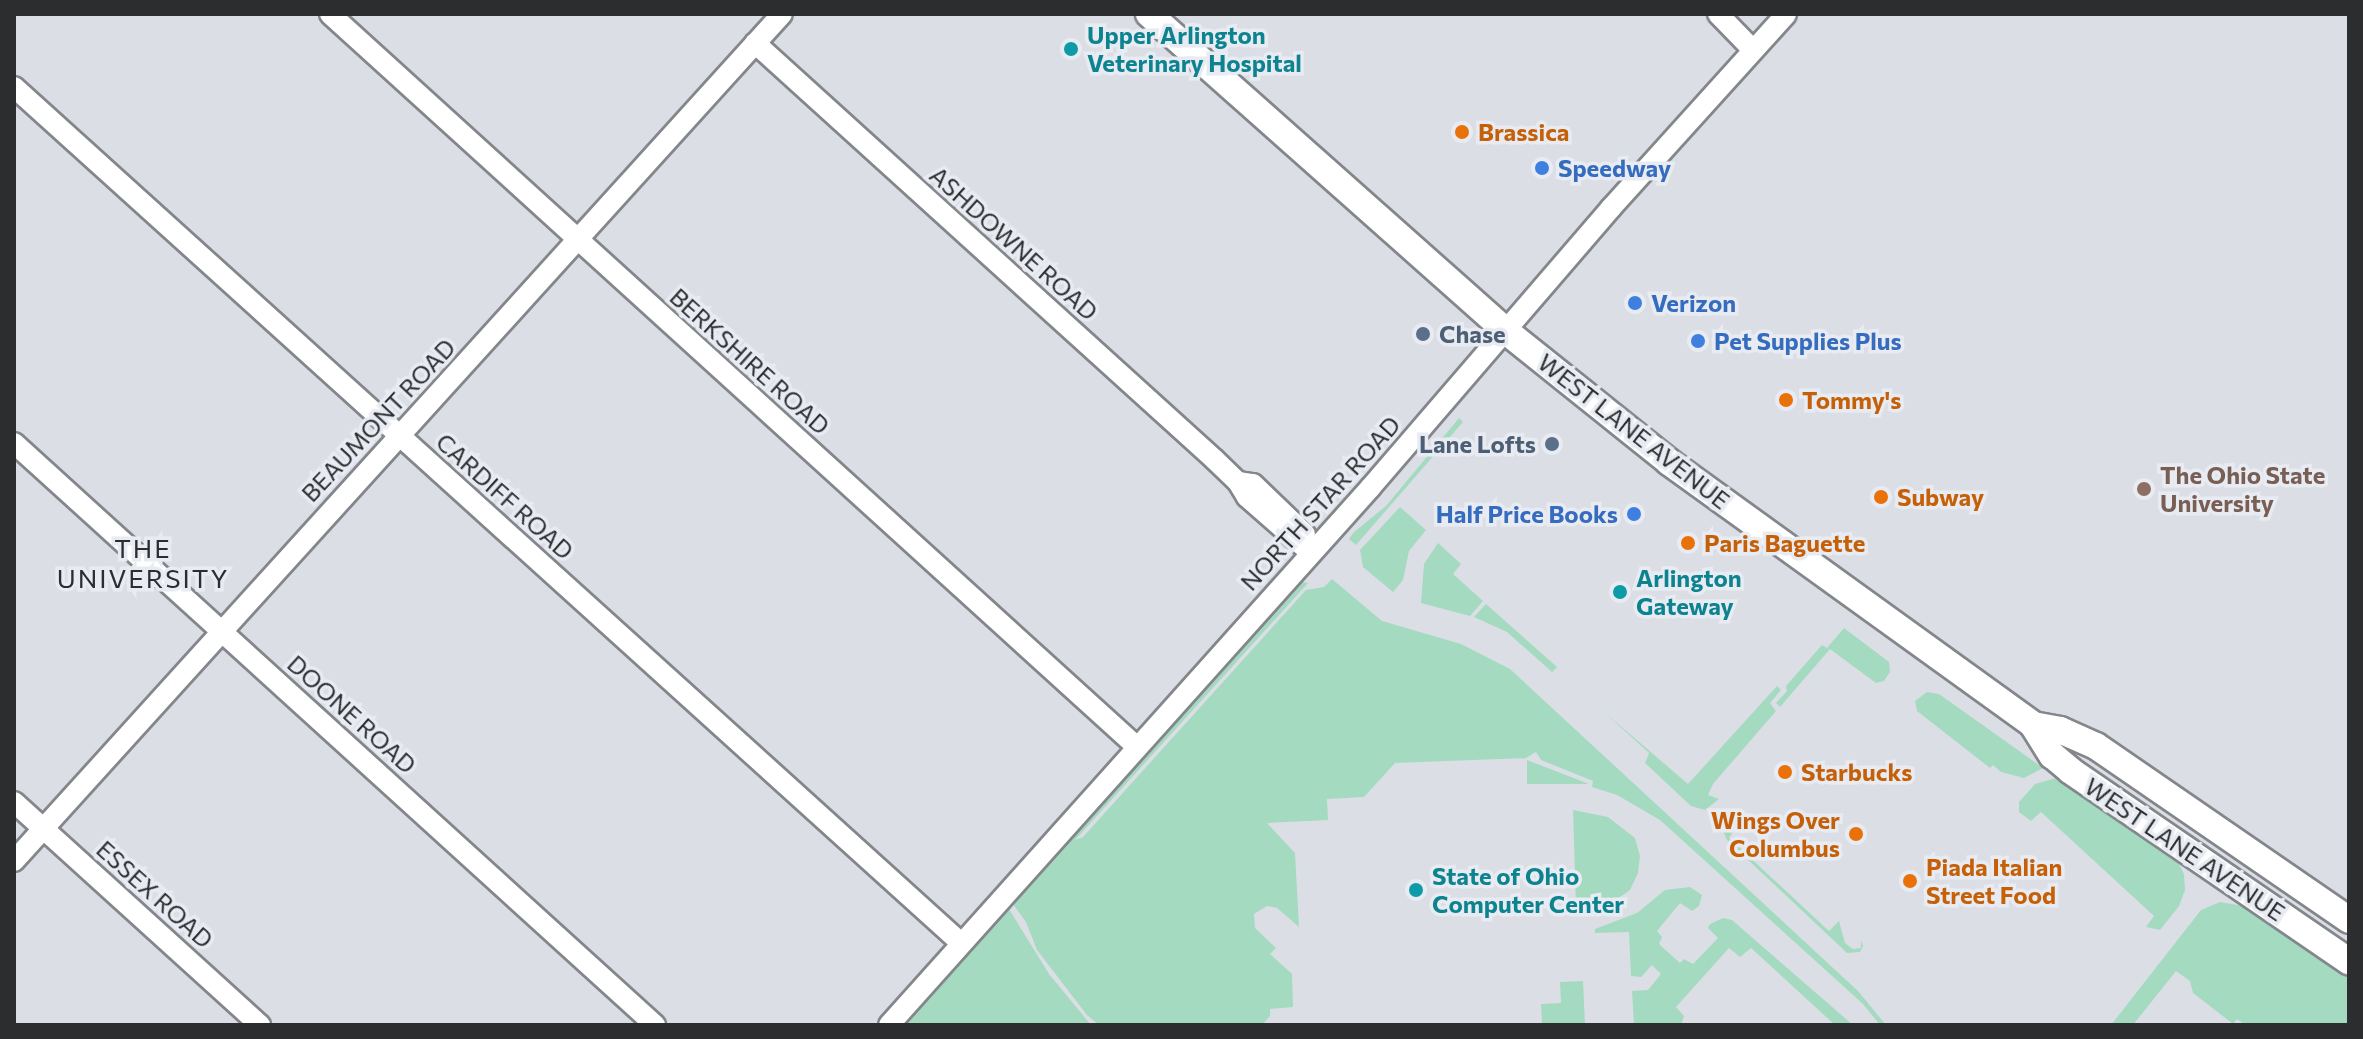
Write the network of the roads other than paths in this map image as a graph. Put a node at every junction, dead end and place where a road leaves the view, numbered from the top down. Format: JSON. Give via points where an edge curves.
{"nodes":[{"id":1,"x":330,"y":14,"type":"edge"},
{"id":2,"x":782,"y":14,"type":"edge"},
{"id":3,"x":1149,"y":14,"type":"edge"},
{"id":4,"x":1718,"y":14,"type":"edge"},
{"id":5,"x":1786,"y":14,"type":"edge"},
{"id":6,"x":755,"y":43,"type":"junction"},
{"id":7,"x":1753,"y":50,"type":"junction"},
{"id":8,"x":14,"y":87,"type":"edge"},
{"id":9,"x":577,"y":239,"type":"junction"},
{"id":10,"x":1507,"y":332,"type":"junction"},
{"id":11,"x":398,"y":436,"type":"junction"},
{"id":12,"x":14,"y":443,"type":"edge"},
{"id":13,"x":1314,"y":549,"type":"junction"},
{"id":14,"x":221,"y":632,"type":"junction"},
{"id":15,"x":2033,"y":725,"type":"junction"},
{"id":16,"x":1136,"y":746,"type":"junction"},
{"id":17,"x":14,"y":802,"type":"edge"},
{"id":18,"x":43,"y":828,"type":"junction"},
{"id":19,"x":14,"y":861,"type":"edge"},
{"id":20,"x":2349,"y":920,"type":"edge"},
{"id":21,"x":961,"y":943,"type":"junction"},
{"id":22,"x":2349,"y":961,"type":"edge"},
{"id":23,"x":260,"y":1025,"type":"edge"},
{"id":24,"x":655,"y":1025,"type":"edge"},
{"id":25,"x":889,"y":1025,"type":"edge"}],
"edges":[{"from":1,"to":9,"type":"street","name":"BERKSHIRE ROAD"},
{"from":2,"to":6,"type":"street","name":"BEAUMONT ROAD"},
{"from":3,"to":10,"type":"main road","name":"WEST LANE AVENUE"},
{"from":4,"to":7,"type":"street"},
{"from":5,"to":7,"type":"street","name":"NORTH STAR ROAD"},
{"from":6,"to":9,"type":"street","name":"BEAUMONT ROAD"},
{"from":6,"to":13,"type":"street","name":"ASHDOWNE ROAD","via":[[1238,482],[1253,484]]},
{"from":7,"to":10,"type":"street","name":"NORTH STAR ROAD"},
{"from":8,"to":11,"type":"street","name":"CARDIFF ROAD"},
{"from":9,"to":11,"type":"street","name":"BEAUMONT ROAD"},
{"from":9,"to":16,"type":"street","name":"BERKSHIRE ROAD"},
{"from":10,"to":13,"type":"street","name":"NORTH STAR ROAD"},
{"from":10,"to":15,"type":"main road","name":"WEST LANE AVENUE","via":[[1669,462]]},
{"from":11,"to":14,"type":"street","name":"BEAUMONT ROAD"},
{"from":11,"to":21,"type":"street","name":"CARDIFF ROAD"},
{"from":12,"to":14,"type":"street","name":"DOONE ROAD"},
{"from":13,"to":16,"type":"street","name":"NORTH STAR ROAD"},
{"from":14,"to":18,"type":"street","name":"BEAUMONT ROAD"},
{"from":14,"to":24,"type":"street","name":"DOONE ROAD"},
{"from":15,"to":20,"type":"main road","name":"WEST LANE AVENUE","via":[[2096,746]]},
{"from":15,"to":22,"type":"main road","name":"WEST LANE AVENUE","via":[[2052,755],[2071,771]]},
{"from":16,"to":21,"type":"street","name":"NORTH STAR ROAD"},
{"from":17,"to":18,"type":"street","name":"ESSEX ROAD"},
{"from":18,"to":19,"type":"street","name":"BEAUMONT ROAD"},
{"from":18,"to":23,"type":"street","name":"ESSEX ROAD"},
{"from":21,"to":25,"type":"street","name":"NORTH STAR ROAD"}]}
